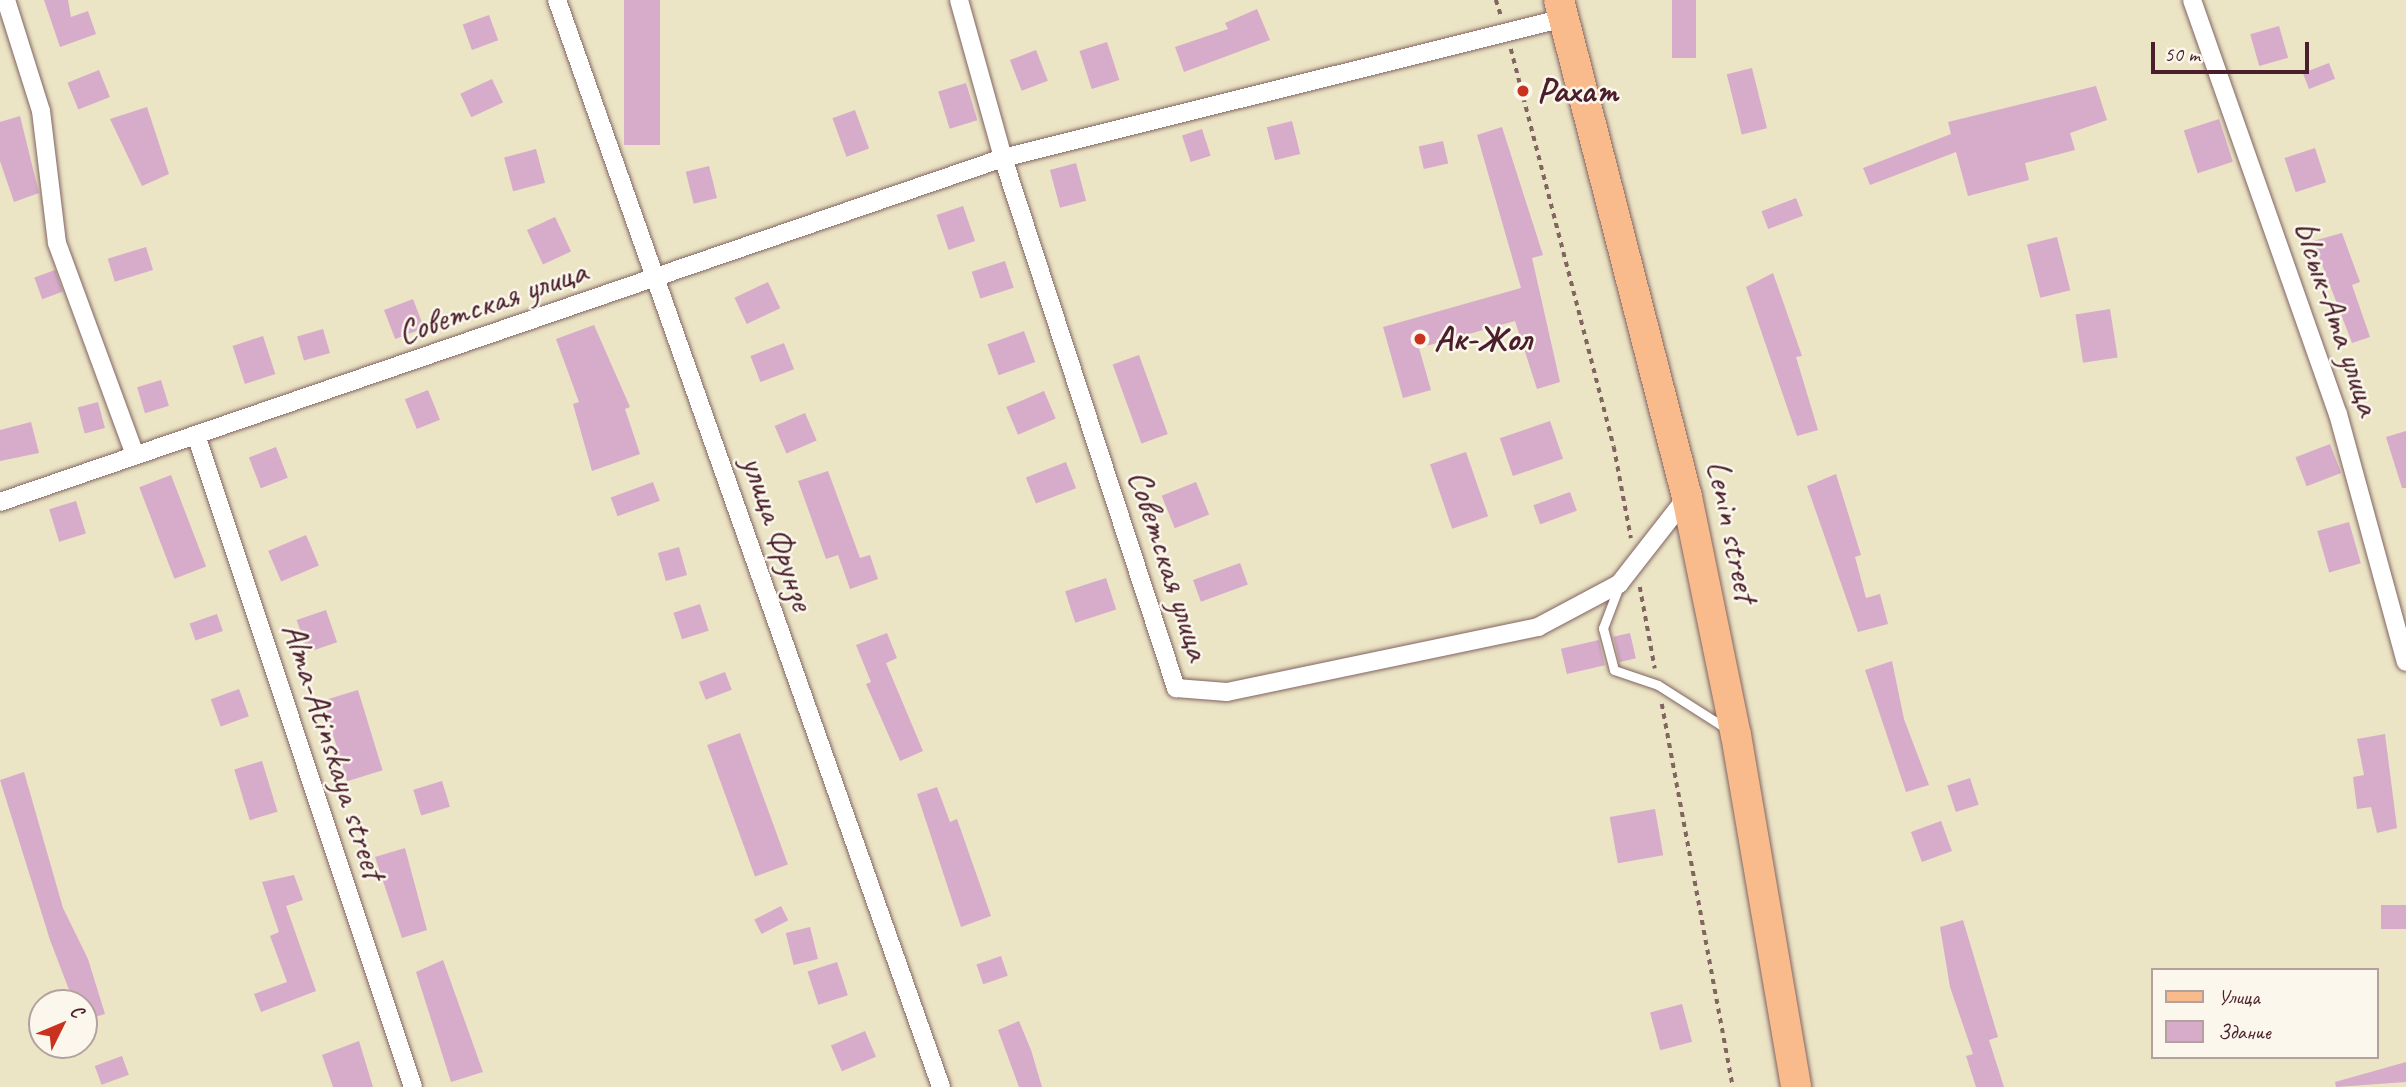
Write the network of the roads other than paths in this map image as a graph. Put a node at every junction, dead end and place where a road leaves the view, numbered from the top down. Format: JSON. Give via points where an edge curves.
{"nodes":[{"id":1,"x":6,"y":0,"type":"edge"},
{"id":2,"x":557,"y":0,"type":"edge"},
{"id":3,"x":959,"y":0,"type":"edge"},
{"id":4,"x":2192,"y":0,"type":"edge"},
{"id":5,"x":1561,"y":9,"type":"edge"},
{"id":6,"x":1003,"y":158,"type":"junction"},
{"id":7,"x":656,"y":281,"type":"junction"},
{"id":8,"x":196,"y":435,"type":"junction"},
{"id":9,"x":134,"y":452,"type":"junction"},
{"id":10,"x":1687,"y":497,"type":"junction"},
{"id":11,"x":0,"y":502,"type":"edge"},
{"id":12,"x":1619,"y":584,"type":"junction"},
{"id":13,"x":2406,"y":662,"type":"edge"},
{"id":14,"x":1736,"y":735,"type":"junction"},
{"id":15,"x":413,"y":1087,"type":"edge"},
{"id":16,"x":940,"y":1087,"type":"edge"},
{"id":17,"x":1796,"y":1087,"type":"edge"}],
"edges":[{"from":1,"to":9,"type":"street","via":[[41,111],[57,243]]},
{"from":2,"to":7,"type":"street","name":"улица Фрунзе"},
{"from":3,"to":6,"type":"street","name":"Советская улица"},
{"from":4,"to":13,"type":"street","name":"Ысык-Ата улица","via":[[2338,414]]},
{"from":5,"to":6,"type":"street","name":"Советская улица","via":[[1507,33]]},
{"from":5,"to":10,"type":"main road","name":"Lenin street"},
{"from":6,"to":7,"type":"street","name":"Советская улица"},
{"from":6,"to":12,"type":"street","name":"Советская улица","via":[[1176,688],[1227,692],[1538,627]]},
{"from":7,"to":8,"type":"street","name":"Советская улица"},
{"from":7,"to":16,"type":"street","name":"улица Фрунзе"},
{"from":8,"to":9,"type":"street","name":"Советская улица"},
{"from":8,"to":15,"type":"street","name":"Alma-Atinskaya street"},
{"from":9,"to":11,"type":"street","name":"Советская улица"},
{"from":10,"to":12,"type":"street","name":"Советская улица"},
{"from":10,"to":14,"type":"main road","name":"Lenin street"},
{"from":12,"to":14,"type":"lane","via":[[1603,628],[1614,670],[1658,685]]},
{"from":14,"to":17,"type":"main road","name":"Lenin street"}]}
